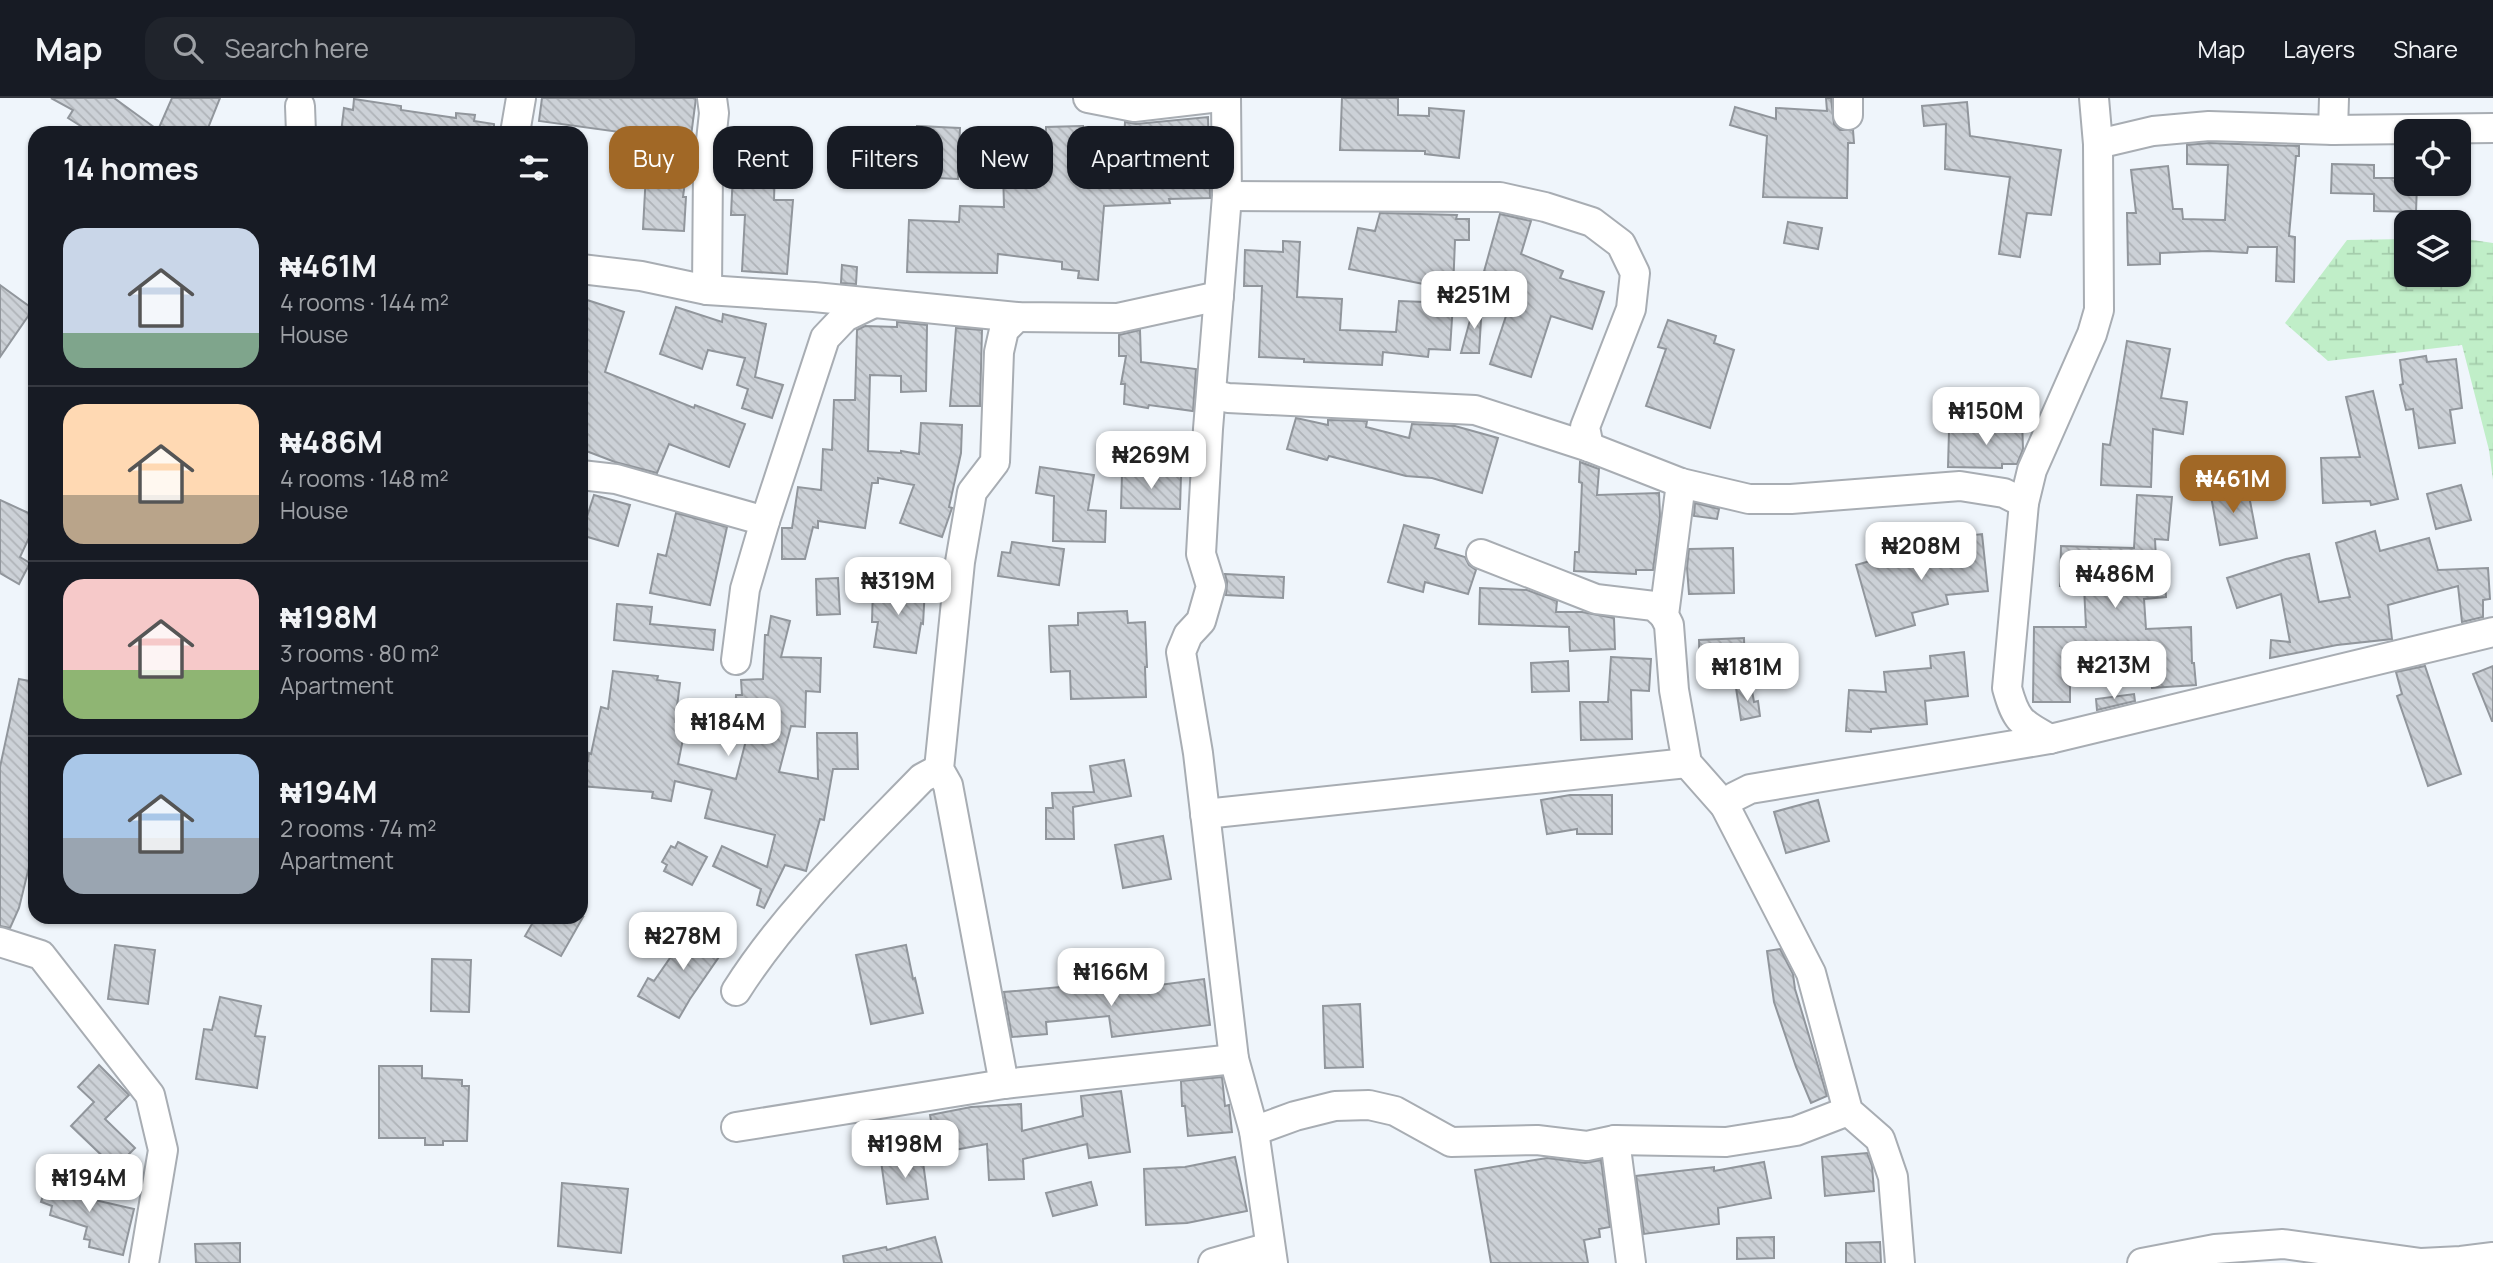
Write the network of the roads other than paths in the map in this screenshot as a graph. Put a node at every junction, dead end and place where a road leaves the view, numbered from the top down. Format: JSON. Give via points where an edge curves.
{"nodes":[{"id":1,"x":521,"y":98,"type":"edge"},
{"id":2,"x":712,"y":98,"type":"edge"},
{"id":3,"x":1088,"y":98,"type":"edge"},
{"id":4,"x":1211,"y":98,"type":"edge"},
{"id":5,"x":1226,"y":98,"type":"edge"},
{"id":6,"x":2094,"y":98,"type":"edge"},
{"id":7,"x":2334,"y":98,"type":"edge"},
{"id":8,"x":516,"y":126,"type":"edge"},
{"id":9,"x":2493,"y":128,"type":"edge"},
{"id":10,"x":2333,"y":130,"type":"junction"},
{"id":11,"x":2098,"y":145,"type":"junction"},
{"id":12,"x":1227,"y":197,"type":"junction"},
{"id":13,"x":588,"y":270,"type":"edge"},
{"id":14,"x":707,"y":289,"type":"junction"},
{"id":15,"x":1219,"y":296,"type":"junction"},
{"id":16,"x":874,"y":303,"type":"junction"},
{"id":17,"x":1017,"y":317,"type":"junction"},
{"id":18,"x":1212,"y":394,"type":"junction"},
{"id":19,"x":1589,"y":447,"type":"junction"},
{"id":20,"x":588,"y":476,"type":"edge"},
{"id":21,"x":1681,"y":483,"type":"junction"},
{"id":22,"x":2024,"y":503,"type":"junction"},
{"id":23,"x":765,"y":521,"type":"junction"},
{"id":24,"x":1481,"y":554,"type":"dead end"},
{"id":25,"x":1664,"y":615,"type":"junction"},
{"id":26,"x":2493,"y":632,"type":"edge"},
{"id":27,"x":736,"y":660,"type":"dead end"},
{"id":28,"x":2050,"y":738,"type":"junction"},
{"id":29,"x":1687,"y":763,"type":"junction"},
{"id":30,"x":939,"y":769,"type":"junction"},
{"id":31,"x":1725,"y":806,"type":"junction"},
{"id":32,"x":1205,"y":814,"type":"junction"},
{"id":33,"x":0,"y":942,"type":"edge"},
{"id":34,"x":736,"y":991,"type":"dead end"},
{"id":35,"x":1234,"y":1059,"type":"junction"},
{"id":36,"x":1004,"y":1084,"type":"junction"},
{"id":37,"x":1848,"y":1111,"type":"junction"},
{"id":38,"x":736,"y":1126,"type":"dead end"},
{"id":39,"x":1254,"y":1131,"type":"junction"},
{"id":40,"x":1615,"y":1140,"type":"junction"},
{"id":41,"x":1272,"y":1255,"type":"edge"},
{"id":42,"x":2493,"y":1257,"type":"edge"},
{"id":43,"x":144,"y":1263,"type":"edge"},
{"id":44,"x":1213,"y":1263,"type":"edge"},
{"id":45,"x":1631,"y":1263,"type":"edge"},
{"id":46,"x":1900,"y":1263,"type":"edge"},
{"id":47,"x":2142,"y":1263,"type":"edge"}],
"edges":[{"from":1,"to":8,"type":"street"},
{"from":2,"to":14,"type":"street"},
{"from":3,"to":4,"type":"street","via":[[1134,107]]},
{"from":5,"to":12,"type":"street"},
{"from":6,"to":11,"type":"street"},
{"from":7,"to":10,"type":"street"},
{"from":9,"to":10,"type":"street"},
{"from":10,"to":11,"type":"street","via":[[2209,126],[2153,131]]},
{"from":11,"to":22,"type":"street","via":[[2099,310],[2032,470]]},
{"from":12,"to":15,"type":"street"},
{"from":12,"to":19,"type":"street","via":[[1500,197],[1592,222],[1621,244],[1635,273],[1631,309],[1586,427]]},
{"from":13,"to":14,"type":"street"},
{"from":14,"to":16,"type":"street"},
{"from":15,"to":17,"type":"street","via":[[1118,318]]},
{"from":15,"to":18,"type":"street"},
{"from":16,"to":17,"type":"street"},
{"from":16,"to":23,"type":"street","via":[[845,317],[825,338]]},
{"from":17,"to":30,"type":"street","via":[[1004,330],[999,352],[995,462],[972,492],[960,562]]},
{"from":18,"to":19,"type":"street","via":[[1475,410]]},
{"from":18,"to":32,"type":"street","via":[[1201,554],[1211,586],[1201,621],[1181,652]]},
{"from":19,"to":21,"type":"street"},
{"from":20,"to":23,"type":"street","via":[[616,479]]},
{"from":21,"to":22,"type":"street","via":[[1749,499],[1960,486],[2004,493]]},
{"from":21,"to":25,"type":"street"},
{"from":22,"to":28,"type":"street","via":[[2007,688],[2024,725]]},
{"from":23,"to":27,"type":"street","via":[[745,589]]},
{"from":24,"to":25,"type":"street","via":[[1597,599],[1654,606]]},
{"from":25,"to":29,"type":"street"},
{"from":26,"to":28,"type":"street"},
{"from":28,"to":31,"type":"street","via":[[1750,789]]},
{"from":29,"to":31,"type":"street"},
{"from":29,"to":32,"type":"street"},
{"from":30,"to":34,"type":"street","via":[[922,778],[807,898]]},
{"from":30,"to":36,"type":"street","via":[[948,785]]},
{"from":31,"to":37,"type":"street","via":[[1811,973]]},
{"from":32,"to":35,"type":"street"},
{"from":33,"to":43,"type":"street","via":[[41,955],[150,1095],[163,1150]]},
{"from":35,"to":36,"type":"street"},
{"from":35,"to":39,"type":"street"},
{"from":36,"to":38,"type":"street"},
{"from":37,"to":40,"type":"street","via":[[1796,1131],[1726,1142]]},
{"from":37,"to":46,"type":"street","via":[[1881,1139],[1893,1177]]},
{"from":39,"to":40,"type":"street","via":[[1335,1106],[1369,1105],[1395,1111],[1451,1142],[1537,1140],[1587,1146]]},
{"from":39,"to":41,"type":"street"},
{"from":40,"to":45,"type":"street"},
{"from":41,"to":44,"type":"street"},
{"from":42,"to":47,"type":"street","via":[[2421,1263],[2283,1244],[2216,1249]]}]}
